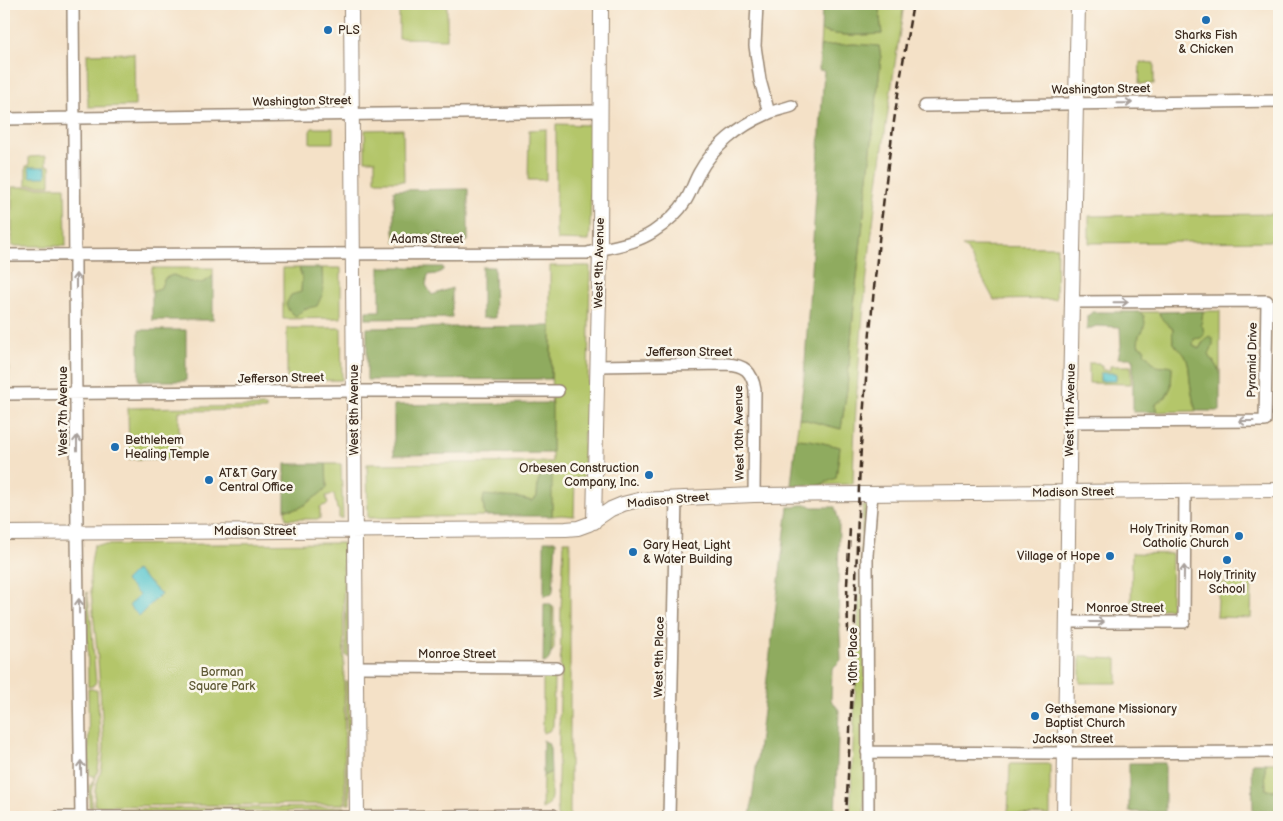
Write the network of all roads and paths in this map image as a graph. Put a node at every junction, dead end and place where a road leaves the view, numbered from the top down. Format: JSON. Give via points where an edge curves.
{"nodes":[{"id":1,"x":74,"y":4,"type":"edge"},
{"id":2,"x":351,"y":4,"type":"edge"},
{"id":3,"x":601,"y":4,"type":"edge"},
{"id":4,"x":757,"y":4,"type":"edge"},
{"id":5,"x":1078,"y":4,"type":"edge"},
{"id":6,"x":1279,"y":101,"type":"edge"},
{"id":7,"x":1076,"y":104,"type":"junction"},
{"id":8,"x":792,"y":106,"type":"dead end"},
{"id":9,"x":924,"y":106,"type":"dead end"},
{"id":10,"x":600,"y":112,"type":"junction"},
{"id":11,"x":768,"y":113,"type":"junction"},
{"id":12,"x":352,"y":114,"type":"junction"},
{"id":13,"x":4,"y":118,"type":"edge"},
{"id":14,"x":74,"y":118,"type":"junction"},
{"id":15,"x":600,"y":249,"type":"junction"},
{"id":16,"x":354,"y":253,"type":"junction"},
{"id":17,"x":75,"y":254,"type":"junction"},
{"id":18,"x":4,"y":255,"type":"edge"},
{"id":19,"x":1072,"y":302,"type":"junction"},
{"id":20,"x":597,"y":366,"type":"junction"},
{"id":21,"x":748,"y":372,"type":"joint"},
{"id":22,"x":354,"y":391,"type":"junction"},
{"id":23,"x":558,"y":391,"type":"dead end"},
{"id":24,"x":4,"y":394,"type":"edge"},
{"id":25,"x":76,"y":394,"type":"junction"},
{"id":26,"x":1070,"y":422,"type":"junction"},
{"id":27,"x":1185,"y":490,"type":"junction"},
{"id":28,"x":1279,"y":490,"type":"edge"},
{"id":29,"x":1069,"y":492,"type":"junction"},
{"id":30,"x":872,"y":494,"type":"junction"},
{"id":31,"x":754,"y":495,"type":"junction"},
{"id":32,"x":676,"y":498,"type":"junction"},
{"id":33,"x":594,"y":522,"type":"junction"},
{"id":34,"x":354,"y":530,"type":"junction"},
{"id":35,"x":4,"y":533,"type":"edge"},
{"id":36,"x":77,"y":533,"type":"junction"},
{"id":37,"x":1067,"y":622,"type":"junction"},
{"id":38,"x":356,"y":667,"type":"junction"},
{"id":39,"x":557,"y":668,"type":"dead end"},
{"id":40,"x":867,"y":752,"type":"junction"},
{"id":41,"x":1279,"y":752,"type":"edge"},
{"id":42,"x":1065,"y":753,"type":"junction"},
{"id":43,"x":553,"y":815,"type":"dead end"},
{"id":44,"x":57,"y":817,"type":"edge"},
{"id":45,"x":81,"y":817,"type":"edge"},
{"id":46,"x":357,"y":817,"type":"edge"},
{"id":47,"x":669,"y":817,"type":"edge"},
{"id":48,"x":868,"y":817,"type":"edge"},
{"id":49,"x":1064,"y":817,"type":"edge"}],
"edges":[{"from":1,"to":14,"type":"street","name":"West 7th Avenue"},
{"from":2,"to":12,"type":"street","name":"West 8th Avenue"},
{"from":3,"to":10,"type":"street","name":"West 9th Avenue"},
{"from":4,"to":11,"type":"street","via":[[755,46]]},
{"from":5,"to":7,"type":"street","name":"West 11th Avenue"},
{"from":7,"to":6,"type":"street","name":"Washington Street","one_way":true},
{"from":7,"to":9,"type":"street","name":"Washington Street"},
{"from":7,"to":19,"type":"street","name":"West 11th Avenue"},
{"from":8,"to":11,"type":"street","name":"Adams Street"},
{"from":10,"to":12,"type":"street","name":"Washington Street"},
{"from":10,"to":15,"type":"street","name":"West 9th Avenue"},
{"from":11,"to":15,"type":"street","name":"Adams Street","via":[[740,128],[711,155],[686,201],[654,232],[638,240]]},
{"from":12,"to":14,"type":"street","name":"Washington Street"},
{"from":12,"to":16,"type":"street","name":"West 8th Avenue"},
{"from":13,"to":14,"type":"street","name":"Washington Street"},
{"from":14,"to":17,"type":"street","name":"West 7th Avenue"},
{"from":15,"to":16,"type":"street","name":"Adams Street","via":[[588,253]]},
{"from":15,"to":20,"type":"street","name":"West 9th Avenue"},
{"from":16,"to":17,"type":"street","name":"Adams Street"},
{"from":16,"to":22,"type":"street","name":"West 8th Avenue"},
{"from":17,"to":18,"type":"street","name":"Adams Street"},
{"from":25,"to":17,"type":"street","name":"West 7th Avenue","one_way":true},
{"from":19,"to":26,"type":"street","name":"West 11th Avenue"},
{"from":19,"to":26,"type":"street","name":"Pyramid Drive","one_way":true,"via":[[1267,301],[1267,312],[1265,421]]},
{"from":20,"to":21,"type":"street","name":"Jefferson Street","via":[[726,364],[739,365]]},
{"from":20,"to":33,"type":"street","name":"West 9th Avenue"},
{"from":21,"to":31,"type":"street","name":"West 10th Avenue","via":[[755,395]]},
{"from":22,"to":23,"type":"street","name":"Jefferson Street"},
{"from":22,"to":25,"type":"street","name":"Jefferson Street"},
{"from":22,"to":34,"type":"street","name":"West 8th Avenue"},
{"from":24,"to":25,"type":"street","name":"Jefferson Street"},
{"from":36,"to":25,"type":"street","name":"West 7th Avenue","one_way":true},
{"from":26,"to":29,"type":"street","name":"West 11th Avenue"},
{"from":27,"to":28,"type":"street","name":"Madison Street"},
{"from":27,"to":29,"type":"street","name":"Madison Street"},
{"from":37,"to":27,"type":"street","name":"Monroe Street","one_way":true,"via":[[1184,622]]},
{"from":29,"to":30,"type":"street","name":"Madison Street"},
{"from":29,"to":37,"type":"street","name":"West 11th Avenue"},
{"from":30,"to":31,"type":"street","name":"Madison Street"},
{"from":30,"to":40,"type":"street","name":"10th Place","via":[[867,554]]},
{"from":31,"to":32,"type":"street","name":"Madison Street"},
{"from":32,"to":33,"type":"street","name":"Madison Street","via":[[623,504]]},
{"from":32,"to":47,"type":"street","name":"West 9th Place"},
{"from":33,"to":34,"type":"street","name":"Madison Street","via":[[566,529]]},
{"from":34,"to":36,"type":"street","name":"Madison Street"},
{"from":34,"to":38,"type":"street","name":"West 8th Avenue"},
{"from":35,"to":36,"type":"street","name":"Madison Street"},
{"from":45,"to":36,"type":"street","name":"West 7th Avenue","one_way":true},
{"from":37,"to":42,"type":"street","name":"West 11th Avenue"},
{"from":38,"to":39,"type":"street","name":"Monroe Street"},
{"from":38,"to":46,"type":"street","name":"West 8th Avenue"},
{"from":40,"to":42,"type":"street","name":"Jackson Street"},
{"from":40,"to":48,"type":"street","name":"10th Place"},
{"from":41,"to":42,"type":"street","name":"Jackson Street"},
{"from":42,"to":49,"type":"street","name":"West 11th Avenue"},
{"from":43,"to":46,"type":"street"},
{"from":44,"to":45,"type":"street"},
{"from":45,"to":46,"type":"street"}]}
